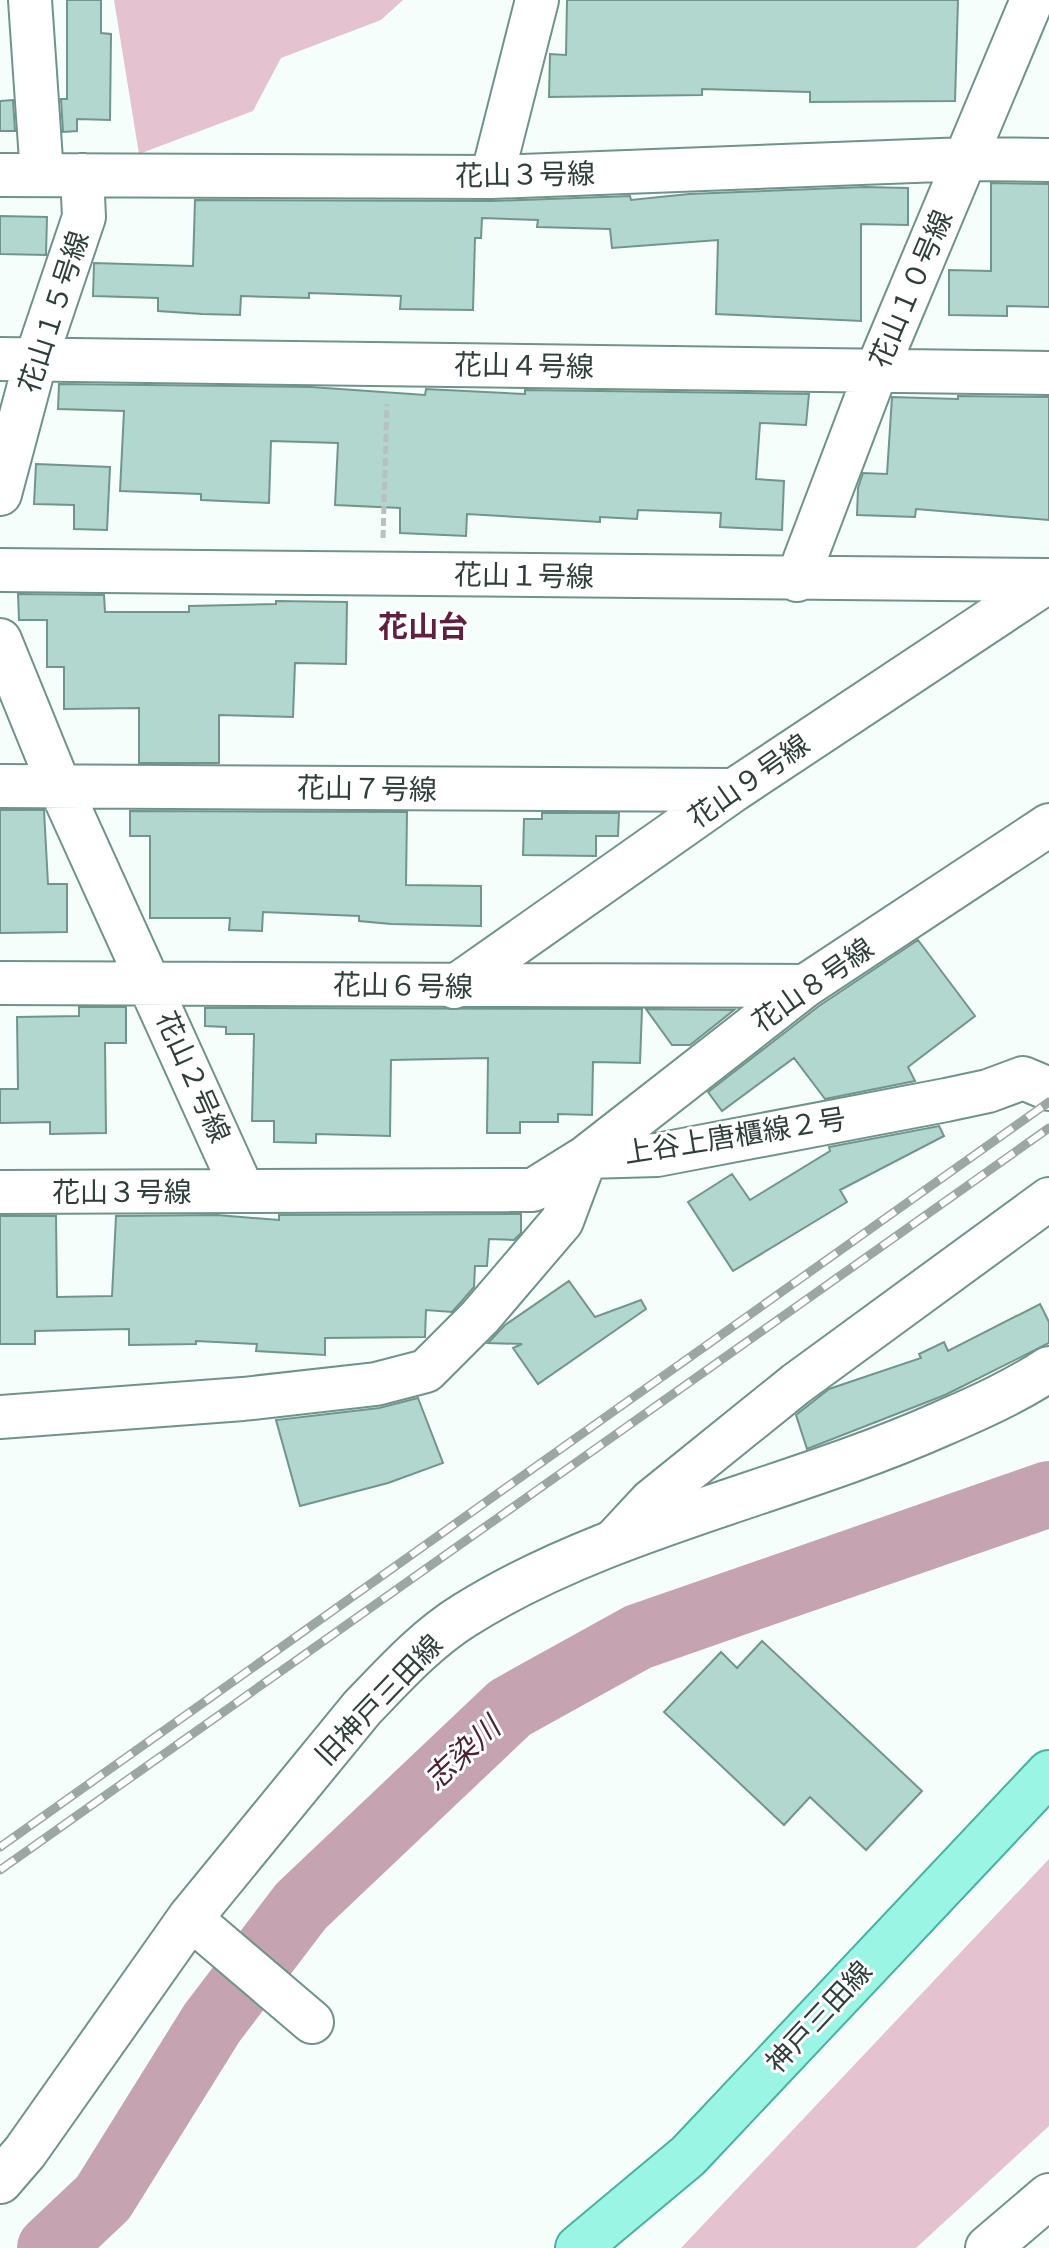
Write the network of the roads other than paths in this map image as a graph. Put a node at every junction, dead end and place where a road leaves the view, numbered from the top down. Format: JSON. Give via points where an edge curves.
{"nodes":[{"id":1,"x":30,"y":0,"type":"edge"},
{"id":2,"x":537,"y":0,"type":"edge"},
{"id":3,"x":1032,"y":0,"type":"edge"},
{"id":4,"x":967,"y":159,"type":"junction"},
{"id":5,"x":1049,"y":160,"type":"edge"},
{"id":6,"x":0,"y":175,"type":"edge"},
{"id":7,"x":62,"y":175,"type":"junction"},
{"id":8,"x":492,"y":177,"type":"junction"},
{"id":9,"x":18,"y":359,"type":"edge"},
{"id":10,"x":876,"y":372,"type":"junction"},
{"id":11,"x":1049,"y":373,"type":"edge"},
{"id":12,"x":0,"y":494,"type":"edge"},
{"id":13,"x":0,"y":570,"type":"edge"},
{"id":14,"x":797,"y":580,"type":"junction"},
{"id":15,"x":1049,"y":580,"type":"edge"},
{"id":16,"x":0,"y":640,"type":"edge"},
{"id":17,"x":59,"y":785,"type":"junction"},
{"id":18,"x":0,"y":786,"type":"edge"},
{"id":19,"x":734,"y":790,"type":"junction"},
{"id":20,"x":1049,"y":825,"type":"edge"},
{"id":21,"x":151,"y":982,"type":"junction"},
{"id":22,"x":0,"y":983,"type":"edge"},
{"id":23,"x":805,"y":986,"type":"junction"},
{"id":24,"x":454,"y":987,"type":"junction"},
{"id":25,"x":1040,"y":1075,"type":"edge"},
{"id":26,"x":586,"y":1157,"type":"junction"},
{"id":27,"x":243,"y":1191,"type":"junction"},
{"id":28,"x":0,"y":1192,"type":"edge"},
{"id":29,"x":1049,"y":1199,"type":"edge"},
{"id":30,"x":1049,"y":1369,"type":"edge"},
{"id":31,"x":0,"y":1417,"type":"edge"},
{"id":32,"x":611,"y":1544,"type":"junction"},
{"id":33,"x":1049,"y":1773,"type":"edge"},
{"id":34,"x":190,"y":1918,"type":"junction"},
{"id":35,"x":312,"y":2022,"type":"dead end"},
{"id":36,"x":0,"y":2181,"type":"edge"},
{"id":37,"x":1049,"y":2196,"type":"edge"},
{"id":38,"x":578,"y":2248,"type":"edge"},
{"id":39,"x":988,"y":2248,"type":"edge"}],
"edges":[{"from":1,"to":7,"type":"street","name":"花山１５号線"},
{"from":2,"to":8,"type":"street"},
{"from":3,"to":4,"type":"street","name":"花山１０号線"},
{"from":4,"to":5,"type":"street","name":"花山３号線"},
{"from":4,"to":8,"type":"street","name":"花山３号線"},
{"from":4,"to":10,"type":"street","name":"花山１０号線"},
{"from":6,"to":7,"type":"street","name":"花山３号線"},
{"from":7,"to":8,"type":"street","name":"花山３号線"},
{"from":7,"to":9,"type":"street","name":"花山１５号線","via":[[84,217]]},
{"from":9,"to":10,"type":"street","name":"花山４号線"},
{"from":9,"to":12,"type":"street","name":"花山１５号線"},
{"from":10,"to":11,"type":"street","name":"花山４号線"},
{"from":10,"to":14,"type":"street","name":"花山１０号線"},
{"from":13,"to":14,"type":"street","name":"花山１号線"},
{"from":14,"to":15,"type":"street","name":"花山１号線"},
{"from":15,"to":19,"type":"street","name":"花山９号線"},
{"from":16,"to":17,"type":"street","name":"花山２号線"},
{"from":17,"to":18,"type":"street","name":"花山７号線"},
{"from":17,"to":19,"type":"street","name":"花山７号線"},
{"from":17,"to":21,"type":"street","name":"花山２号線"},
{"from":19,"to":24,"type":"street","name":"花山９号線"},
{"from":20,"to":23,"type":"street","name":"花山８号線"},
{"from":21,"to":22,"type":"street","name":"花山６号線"},
{"from":21,"to":24,"type":"street","name":"花山６号線"},
{"from":21,"to":27,"type":"street","name":"花山２号線"},
{"from":23,"to":24,"type":"street","name":"花山６号線"},
{"from":23,"to":26,"type":"street","name":"花山８号線"},
{"from":25,"to":26,"type":"street","name":"上谷上唐櫃線２号","via":[[946,1100],[657,1155]]},
{"from":26,"to":27,"type":"street","via":[[533,1190]]},
{"from":26,"to":31,"type":"street","name":"上谷上唐櫃線２号","via":[[562,1221],[426,1371],[376,1384],[243,1399]]},
{"from":27,"to":28,"type":"street","name":"花山３号線"},
{"from":29,"to":32,"type":"street","via":[[796,1384],[651,1501]]},
{"from":30,"to":32,"type":"street","name":"旧神戸三田線","via":[[875,1454]]},
{"from":32,"to":34,"type":"street","name":"旧神戸三田線","via":[[503,1593],[426,1645],[362,1708]]},
{"from":33,"to":38,"type":"main road","name":"神戸三田線","via":[[688,2156]]},
{"from":34,"to":35,"type":"street"},
{"from":34,"to":36,"type":"street","name":"旧神戸三田線"},
{"from":37,"to":39,"type":"street"}]}
